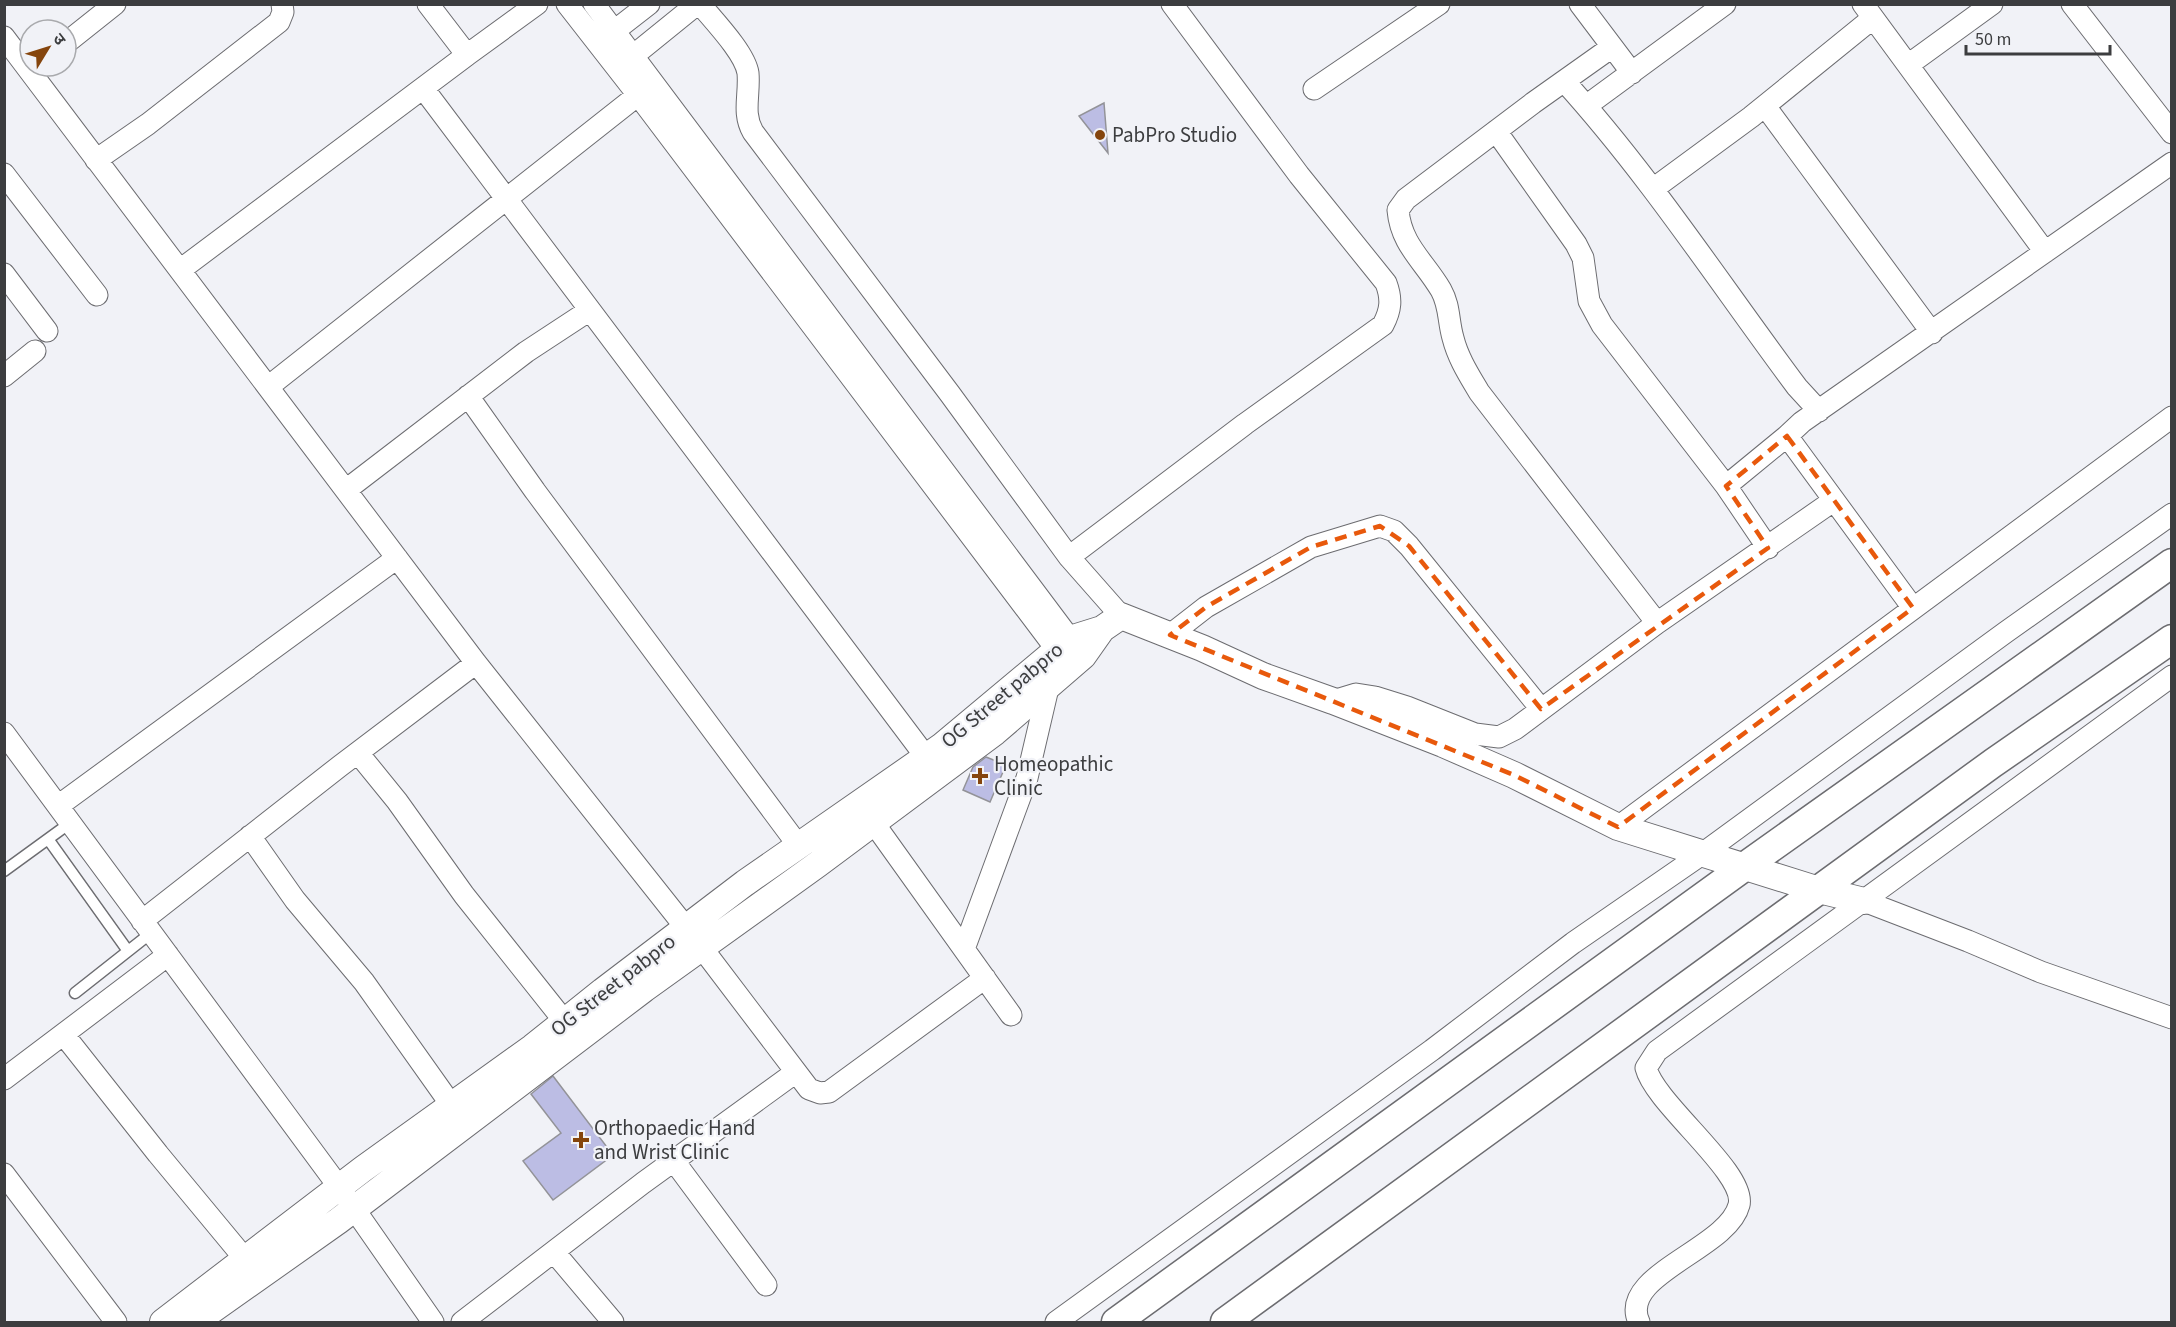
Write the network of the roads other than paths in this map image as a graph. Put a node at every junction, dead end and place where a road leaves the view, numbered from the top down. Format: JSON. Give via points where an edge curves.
{"nodes":[{"id":1,"x":115,"y":4,"type":"edge"},
{"id":2,"x":282,"y":4,"type":"edge"},
{"id":3,"x":428,"y":4,"type":"edge"},
{"id":4,"x":537,"y":4,"type":"edge"},
{"id":5,"x":567,"y":4,"type":"edge"},
{"id":6,"x":594,"y":4,"type":"edge"},
{"id":7,"x":649,"y":4,"type":"edge"},
{"id":8,"x":699,"y":4,"type":"edge"},
{"id":9,"x":1172,"y":4,"type":"edge"},
{"id":10,"x":1439,"y":4,"type":"edge"},
{"id":11,"x":1580,"y":4,"type":"edge"},
{"id":12,"x":1725,"y":4,"type":"edge"},
{"id":13,"x":1992,"y":4,"type":"edge"},
{"id":14,"x":2072,"y":4,"type":"edge"},
{"id":15,"x":1868,"y":11,"type":"edge"},
{"id":16,"x":78,"y":33,"type":"edge"},
{"id":17,"x":4,"y":37,"type":"edge"},
{"id":18,"x":606,"y":38,"type":"junction"},
{"id":19,"x":1611,"y":47,"type":"junction"},
{"id":20,"x":18,"y":52,"type":"edge"},
{"id":21,"x":466,"y":55,"type":"junction"},
{"id":22,"x":625,"y":62,"type":"junction"},
{"id":23,"x":1908,"y":65,"type":"junction"},
{"id":24,"x":1632,"y":73,"type":"junction"},
{"id":25,"x":40,"y":78,"type":"edge"},
{"id":26,"x":1564,"y":81,"type":"junction"},
{"id":27,"x":423,"y":88,"type":"junction"},
{"id":28,"x":1314,"y":89,"type":"dead end"},
{"id":29,"x":638,"y":95,"type":"junction"},
{"id":30,"x":1586,"y":106,"type":"junction"},
{"id":31,"x":1765,"y":106,"type":"junction"},
{"id":32,"x":1496,"y":131,"type":"junction"},
{"id":33,"x":2172,"y":133,"type":"edge"},
{"id":34,"x":96,"y":160,"type":"junction"},
{"id":35,"x":2172,"y":163,"type":"edge"},
{"id":36,"x":4,"y":174,"type":"edge"},
{"id":37,"x":1653,"y":189,"type":"junction"},
{"id":38,"x":506,"y":199,"type":"junction"},
{"id":39,"x":2045,"y":252,"type":"junction"},
{"id":40,"x":180,"y":270,"type":"junction"},
{"id":41,"x":4,"y":274,"type":"edge"},
{"id":42,"x":97,"y":295,"type":"dead end"},
{"id":43,"x":590,"y":310,"type":"junction"},
{"id":44,"x":47,"y":331,"type":"dead end"},
{"id":45,"x":1932,"y":333,"type":"junction"},
{"id":46,"x":35,"y":351,"type":"dead end"},
{"id":47,"x":4,"y":376,"type":"edge"},
{"id":48,"x":268,"y":387,"type":"junction"},
{"id":49,"x":468,"y":396,"type":"junction"},
{"id":50,"x":1819,"y":411,"type":"junction"},
{"id":51,"x":2172,"y":417,"type":"edge"},
{"id":52,"x":1787,"y":436,"type":"junction"},
{"id":53,"x":1726,"y":486,"type":"junction"},
{"id":54,"x":346,"y":490,"type":"junction"},
{"id":55,"x":1833,"y":501,"type":"junction"},
{"id":56,"x":2172,"y":514,"type":"edge"},
{"id":57,"x":1768,"y":548,"type":"junction"},
{"id":58,"x":1069,"y":557,"type":"junction"},
{"id":59,"x":397,"y":558,"type":"junction"},
{"id":60,"x":2172,"y":563,"type":"edge"},
{"id":61,"x":1913,"y":608,"type":"junction"},
{"id":62,"x":1112,"y":623,"type":"junction"},
{"id":63,"x":1657,"y":623,"type":"junction"},
{"id":64,"x":1170,"y":635,"type":"junction"},
{"id":65,"x":2172,"y":639,"type":"edge"},
{"id":66,"x":1070,"y":653,"type":"junction"},
{"id":67,"x":476,"y":663,"type":"junction"},
{"id":68,"x":2172,"y":676,"type":"edge"},
{"id":69,"x":1048,"y":688,"type":"junction"},
{"id":70,"x":1334,"y":701,"type":"junction"},
{"id":71,"x":1541,"y":709,"type":"junction"},
{"id":72,"x":4,"y":734,"type":"edge"},
{"id":73,"x":358,"y":753,"type":"junction"},
{"id":74,"x":926,"y":757,"type":"junction"},
{"id":75,"x":64,"y":814,"type":"junction"},
{"id":76,"x":873,"y":822,"type":"junction"},
{"id":77,"x":1617,"y":827,"type":"junction"},
{"id":78,"x":250,"y":836,"type":"junction"},
{"id":79,"x":48,"y":839,"type":"junction"},
{"id":80,"x":798,"y":845,"type":"junction"},
{"id":81,"x":1702,"y":854,"type":"junction"},
{"id":82,"x":1744,"y":867,"type":"junction"},
{"id":83,"x":4,"y":871,"type":"edge"},
{"id":84,"x":1819,"y":890,"type":"junction"},
{"id":85,"x":1864,"y":901,"type":"junction"},
{"id":86,"x":147,"y":927,"type":"junction"},
{"id":87,"x":694,"y":938,"type":"junction"},
{"id":88,"x":964,"y":949,"type":"junction"},
{"id":89,"x":128,"y":951,"type":"junction"},
{"id":90,"x":168,"y":956,"type":"junction"},
{"id":91,"x":985,"y":978,"type":"junction"},
{"id":92,"x":75,"y":993,"type":"dead end"},
{"id":93,"x":1011,"y":1016,"type":"dead end"},
{"id":94,"x":2172,"y":1018,"type":"edge"},
{"id":95,"x":565,"y":1022,"type":"junction"},
{"id":96,"x":63,"y":1035,"type":"junction"},
{"id":97,"x":796,"y":1072,"type":"junction"},
{"id":98,"x":4,"y":1080,"type":"edge"},
{"id":99,"x":452,"y":1106,"type":"junction"},
{"id":100,"x":674,"y":1161,"type":"junction"},
{"id":101,"x":4,"y":1174,"type":"edge"},
{"id":102,"x":339,"y":1187,"type":"junction"},
{"id":103,"x":354,"y":1209,"type":"junction"},
{"id":104,"x":554,"y":1252,"type":"junction"},
{"id":105,"x":244,"y":1259,"type":"junction"},
{"id":106,"x":766,"y":1285,"type":"dead end"},
{"id":107,"x":116,"y":1323,"type":"edge"},
{"id":108,"x":163,"y":1323,"type":"edge"},
{"id":109,"x":195,"y":1323,"type":"edge"},
{"id":110,"x":433,"y":1323,"type":"edge"},
{"id":111,"x":462,"y":1323,"type":"edge"},
{"id":112,"x":613,"y":1323,"type":"edge"},
{"id":113,"x":1056,"y":1323,"type":"edge"},
{"id":114,"x":1116,"y":1323,"type":"edge"},
{"id":115,"x":1225,"y":1323,"type":"edge"},
{"id":116,"x":1639,"y":1323,"type":"edge"}],
"edges":[{"from":1,"to":16,"type":"street"},
{"from":2,"to":34,"type":"street","via":[[279,22]]},
{"from":3,"to":21,"type":"street"},
{"from":4,"to":21,"type":"street"},
{"from":5,"to":18,"type":"street"},
{"from":6,"to":18,"type":"street"},
{"from":7,"to":18,"type":"street"},
{"from":8,"to":22,"type":"street"},
{"from":8,"to":58,"type":"street","via":[[748,72],[746,114],[753,132]]},
{"from":9,"to":58,"type":"street","via":[[1299,175],[1386,283],[1391,296],[1389,313],[1383,325]]},
{"from":10,"to":28,"type":"street"},
{"from":11,"to":19,"type":"street"},
{"from":12,"to":24,"type":"street"},
{"from":13,"to":23,"type":"street"},
{"from":14,"to":33,"type":"street"},
{"from":15,"to":23,"type":"street"},
{"from":15,"to":31,"type":"street"},
{"from":17,"to":20,"type":"street"},
{"from":18,"to":22,"type":"street"},
{"from":19,"to":24,"type":"street"},
{"from":19,"to":26,"type":"street"},
{"from":21,"to":27,"type":"street"},
{"from":22,"to":29,"type":"street"},
{"from":22,"to":66,"type":"street"},
{"from":23,"to":39,"type":"street"},
{"from":24,"to":30,"type":"street"},
{"from":25,"to":34,"type":"street"},
{"from":26,"to":30,"type":"street"},
{"from":26,"to":32,"type":"street"},
{"from":27,"to":38,"type":"street"},
{"from":27,"to":40,"type":"street"},
{"from":29,"to":38,"type":"street"},
{"from":29,"to":66,"type":"street"},
{"from":30,"to":37,"type":"street"},
{"from":31,"to":37,"type":"street"},
{"from":31,"to":45,"type":"street"},
{"from":32,"to":53,"type":"street","via":[[1576,244],[1583,258],[1589,301],[1602,324]]},
{"from":32,"to":63,"type":"street","via":[[1406,199],[1398,210],[1399,226],[1440,288],[1458,355],[1479,392]]},
{"from":34,"to":40,"type":"street"},
{"from":35,"to":39,"type":"street"},
{"from":36,"to":42,"type":"street"},
{"from":37,"to":50,"type":"street","via":[[1797,387]]},
{"from":38,"to":43,"type":"street"},
{"from":38,"to":48,"type":"street"},
{"from":39,"to":45,"type":"street"},
{"from":40,"to":48,"type":"street"},
{"from":41,"to":44,"type":"street"},
{"from":43,"to":49,"type":"street"},
{"from":43,"to":74,"type":"street"},
{"from":45,"to":50,"type":"street"},
{"from":46,"to":47,"type":"street"},
{"from":48,"to":54,"type":"street"},
{"from":49,"to":54,"type":"street"},
{"from":49,"to":80,"type":"street"},
{"from":50,"to":52,"type":"street"},
{"from":51,"to":61,"type":"street"},
{"from":52,"to":53,"type":"street"},
{"from":52,"to":55,"type":"street"},
{"from":53,"to":57,"type":"street"},
{"from":54,"to":59,"type":"street"},
{"from":55,"to":57,"type":"street"},
{"from":55,"to":61,"type":"street"},
{"from":56,"to":81,"type":"street"},
{"from":57,"to":63,"type":"street"},
{"from":58,"to":62,"type":"street"},
{"from":59,"to":67,"type":"street"},
{"from":59,"to":75,"type":"street"},
{"from":60,"to":82,"type":"main road"},
{"from":61,"to":77,"type":"street"},
{"from":62,"to":64,"type":"street"},
{"from":62,"to":66,"type":"street","name":"OG Street pabpro"},
{"from":63,"to":71,"type":"street"},
{"from":64,"to":70,"type":"street","via":[[1263,676]]},
{"from":64,"to":71,"type":"street","via":[[1206,607],[1311,547],[1380,526],[1394,531],[1410,546]]},
{"from":65,"to":84,"type":"main road"},
{"from":66,"to":69,"type":"street","name":"OG Street pabpro"},
{"from":66,"to":74,"type":"street","name":"OG Street pabpro"},
{"from":67,"to":73,"type":"street"},
{"from":67,"to":87,"type":"street"},
{"from":68,"to":85,"type":"street"},
{"from":69,"to":76,"type":"street","name":"OG Street pabpro"},
{"from":69,"to":88,"type":"street","via":[[1028,778]]},
{"from":70,"to":71,"type":"street","via":[[1356,694],[1375,697],[1475,734],[1499,737]]},
{"from":70,"to":77,"type":"street","via":[[1514,775]]},
{"from":72,"to":75,"type":"street"},
{"from":73,"to":78,"type":"street"},
{"from":73,"to":95,"type":"street"},
{"from":74,"to":80,"type":"street","name":"OG Street pabpro"},
{"from":75,"to":79,"type":"lane"},
{"from":75,"to":86,"type":"street"},
{"from":76,"to":87,"type":"street","name":"OG Street pabpro"},
{"from":76,"to":88,"type":"street"},
{"from":77,"to":81,"type":"street"},
{"from":78,"to":86,"type":"street"},
{"from":78,"to":99,"type":"street","via":[[295,900],[364,982]]},
{"from":79,"to":83,"type":"lane"},
{"from":79,"to":89,"type":"lane"},
{"from":80,"to":87,"type":"street","name":"OG Street pabpro"},
{"from":81,"to":82,"type":"street"},
{"from":81,"to":113,"type":"street","via":[[1573,943]]},
{"from":82,"to":84,"type":"street"},
{"from":82,"to":114,"type":"main road"},
{"from":84,"to":85,"type":"street"},
{"from":84,"to":115,"type":"main road"},
{"from":85,"to":94,"type":"street","via":[[2041,972]]},
{"from":85,"to":116,"type":"street","via":[[1657,1051],[1646,1068],[1652,1084],[1693,1130],[1740,1194],[1731,1221],[1650,1282],[1637,1298],[1635,1313]]},
{"from":86,"to":89,"type":"lane"},
{"from":86,"to":90,"type":"street"},
{"from":87,"to":95,"type":"street","name":"OG Street pabpro"},
{"from":87,"to":97,"type":"street"},
{"from":87,"to":103,"type":"street","name":"OG Street pabpro"},
{"from":88,"to":91,"type":"street"},
{"from":89,"to":92,"type":"lane"},
{"from":90,"to":96,"type":"street"},
{"from":90,"to":102,"type":"street"},
{"from":91,"to":93,"type":"street"},
{"from":91,"to":97,"type":"street","via":[[829,1092],[809,1089]]},
{"from":95,"to":99,"type":"street","name":"OG Street pabpro"},
{"from":96,"to":98,"type":"street"},
{"from":96,"to":105,"type":"street"},
{"from":97,"to":100,"type":"street"},
{"from":99,"to":102,"type":"street","name":"OG Street pabpro"},
{"from":100,"to":104,"type":"street"},
{"from":100,"to":106,"type":"street"},
{"from":101,"to":107,"type":"street"},
{"from":102,"to":103,"type":"street"},
{"from":102,"to":105,"type":"street","name":"OG Street pabpro"},
{"from":103,"to":109,"type":"street","name":"OG Street pabpro"},
{"from":103,"to":110,"type":"street"},
{"from":104,"to":111,"type":"street"},
{"from":104,"to":112,"type":"street"},
{"from":105,"to":108,"type":"street","name":"OG Street pabpro"}]}
